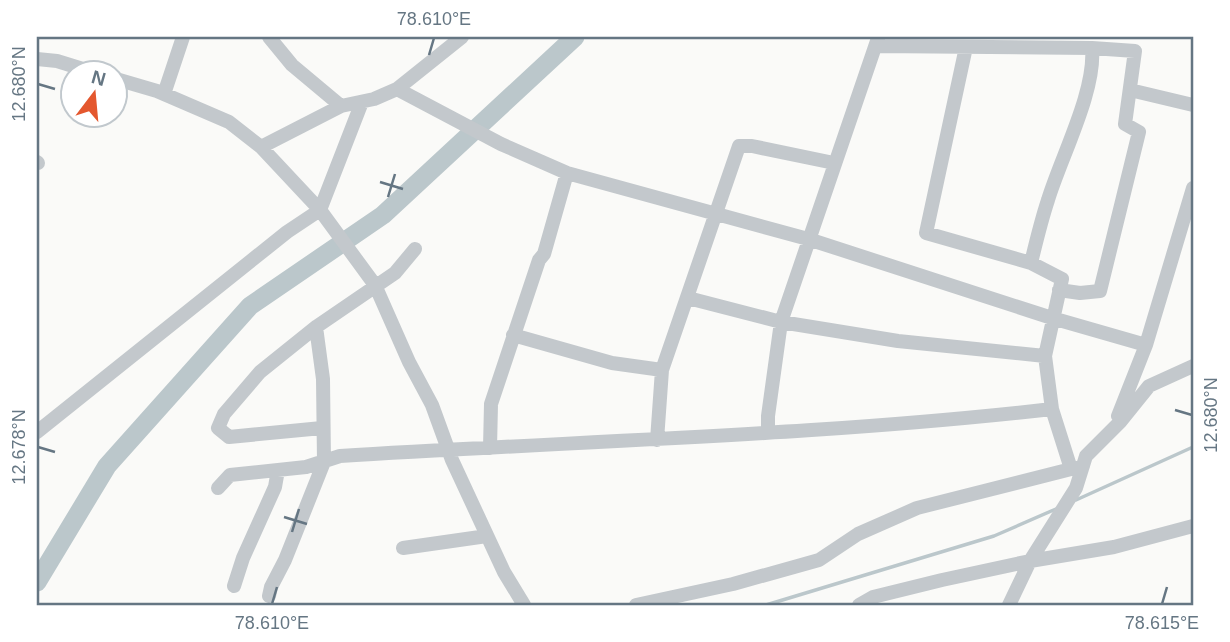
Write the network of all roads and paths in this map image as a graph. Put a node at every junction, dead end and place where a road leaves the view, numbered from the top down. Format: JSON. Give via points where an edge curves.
{"nodes":[{"id":1,"x":184,"y":37,"type":"edge"},
{"id":2,"x":269,"y":37,"type":"edge"},
{"id":3,"x":462,"y":37,"type":"edge"},
{"id":4,"x":877,"y":41,"type":"edge"},
{"id":5,"x":966,"y":47,"type":"junction"},
{"id":6,"x":1092,"y":48,"type":"junction"},
{"id":7,"x":37,"y":59,"type":"edge"},
{"id":8,"x":60,"y":62,"type":"edge"},
{"id":9,"x":130,"y":83,"type":"edge"},
{"id":10,"x":397,"y":89,"type":"junction"},
{"id":11,"x":1130,"y":90,"type":"junction"},
{"id":12,"x":164,"y":94,"type":"junction"},
{"id":13,"x":362,"y":102,"type":"junction"},
{"id":14,"x":1193,"y":105,"type":"edge"},
{"id":15,"x":341,"y":106,"type":"junction"},
{"id":16,"x":261,"y":147,"type":"junction"},
{"id":17,"x":834,"y":163,"type":"junction"},
{"id":18,"x":567,"y":173,"type":"junction"},
{"id":19,"x":1193,"y":188,"type":"edge"},
{"id":20,"x":320,"y":210,"type":"junction"},
{"id":21,"x":714,"y":213,"type":"junction"},
{"id":22,"x":808,"y":239,"type":"junction"},
{"id":23,"x":415,"y":249,"type":"dead end"},
{"id":24,"x":1031,"y":263,"type":"junction"},
{"id":25,"x":375,"y":285,"type":"junction"},
{"id":26,"x":1059,"y":289,"type":"junction"},
{"id":27,"x":688,"y":298,"type":"junction"},
{"id":28,"x":1052,"y":318,"type":"junction"},
{"id":29,"x":781,"y":322,"type":"junction"},
{"id":30,"x":317,"y":327,"type":"junction"},
{"id":31,"x":513,"y":335,"type":"junction"},
{"id":32,"x":1146,"y":345,"type":"junction"},
{"id":33,"x":1045,"y":356,"type":"junction"},
{"id":34,"x":1193,"y":366,"type":"edge"},
{"id":35,"x":662,"y":370,"type":"junction"},
{"id":36,"x":1052,"y":409,"type":"junction"},
{"id":37,"x":322,"y":428,"type":"junction"},
{"id":38,"x":1114,"y":428,"type":"junction"},
{"id":39,"x":37,"y":432,"type":"edge"},
{"id":40,"x":768,"y":432,"type":"junction"},
{"id":41,"x":657,"y":440,"type":"junction"},
{"id":42,"x":490,"y":448,"type":"junction"},
{"id":43,"x":448,"y":449,"type":"junction"},
{"id":44,"x":324,"y":462,"type":"junction"},
{"id":45,"x":1077,"y":467,"type":"junction"},
{"id":46,"x":278,"y":470,"type":"junction"},
{"id":47,"x":218,"y":488,"type":"dead end"},
{"id":48,"x":1193,"y":526,"type":"edge"},
{"id":49,"x":487,"y":536,"type":"junction"},
{"id":50,"x":403,"y":548,"type":"dead end"},
{"id":51,"x":1030,"y":561,"type":"junction"},
{"id":52,"x":234,"y":586,"type":"dead end"},
{"id":53,"x":269,"y":596,"type":"dead end"},
{"id":54,"x":524,"y":605,"type":"edge"},
{"id":55,"x":636,"y":605,"type":"edge"},
{"id":56,"x":859,"y":605,"type":"edge"},
{"id":57,"x":1009,"y":605,"type":"edge"}],
"edges":[{"from":1,"to":12,"type":"street"},
{"from":2,"to":15,"type":"street","via":[[292,65]]},
{"from":3,"to":10,"type":"street"},
{"from":4,"to":5,"type":"street"},
{"from":4,"to":17,"type":"street"},
{"from":5,"to":6,"type":"street"},
{"from":5,"to":24,"type":"street","via":[[926,233]]},
{"from":6,"to":11,"type":"street","via":[[1135,51]]},
{"from":6,"to":24,"type":"street","via":[[1093,62],[1076,123]]},
{"from":7,"to":8,"type":"street"},
{"from":9,"to":12,"type":"street"},
{"from":10,"to":13,"type":"street"},
{"from":10,"to":18,"type":"street"},
{"from":11,"to":14,"type":"street"},
{"from":11,"to":26,"type":"street","via":[[1125,124],[1139,132],[1100,291]]},
{"from":12,"to":16,"type":"street","via":[[229,122]]},
{"from":13,"to":15,"type":"street"},
{"from":13,"to":20,"type":"street"},
{"from":15,"to":16,"type":"street"},
{"from":16,"to":20,"type":"street"},
{"from":17,"to":21,"type":"street","via":[[739,146]]},
{"from":17,"to":22,"type":"street"},
{"from":18,"to":21,"type":"street"},
{"from":18,"to":31,"type":"street","via":[[544,254]]},
{"from":19,"to":32,"type":"street"},
{"from":20,"to":25,"type":"street"},
{"from":20,"to":39,"type":"street"},
{"from":21,"to":22,"type":"street"},
{"from":21,"to":27,"type":"street"},
{"from":22,"to":28,"type":"street"},
{"from":22,"to":29,"type":"street"},
{"from":23,"to":25,"type":"street","via":[[395,273]]},
{"from":24,"to":26,"type":"street","via":[[1062,279]]},
{"from":25,"to":30,"type":"street"},
{"from":25,"to":43,"type":"street"},
{"from":26,"to":28,"type":"street"},
{"from":27,"to":29,"type":"street"},
{"from":27,"to":35,"type":"street"},
{"from":28,"to":32,"type":"street"},
{"from":28,"to":33,"type":"street"},
{"from":29,"to":33,"type":"street","via":[[898,341]]},
{"from":29,"to":40,"type":"street"},
{"from":30,"to":37,"type":"street"},
{"from":30,"to":37,"type":"street","via":[[260,372],[224,414],[218,428],[229,437]]},
{"from":31,"to":35,"type":"street","via":[[612,363]]},
{"from":31,"to":42,"type":"street","via":[[491,404]]},
{"from":32,"to":38,"type":"street"},
{"from":33,"to":36,"type":"street"},
{"from":34,"to":38,"type":"street","via":[[1149,386]]},
{"from":35,"to":41,"type":"street"},
{"from":36,"to":40,"type":"street"},
{"from":36,"to":45,"type":"street"},
{"from":37,"to":44,"type":"street"},
{"from":38,"to":45,"type":"street"},
{"from":40,"to":41,"type":"street"},
{"from":41,"to":42,"type":"street"},
{"from":42,"to":43,"type":"street"},
{"from":43,"to":44,"type":"street","via":[[340,456]]},
{"from":43,"to":49,"type":"street"},
{"from":44,"to":46,"type":"street"},
{"from":44,"to":53,"type":"street"},
{"from":45,"to":51,"type":"street","via":[[1076,488]]},
{"from":45,"to":55,"type":"street","via":[[917,508],[858,534],[819,560]]},
{"from":46,"to":47,"type":"street","via":[[230,475]]},
{"from":46,"to":52,"type":"street"},
{"from":48,"to":51,"type":"street","via":[[1114,547]]},
{"from":49,"to":50,"type":"street"},
{"from":49,"to":54,"type":"street"},
{"from":51,"to":56,"type":"street","via":[[873,597]]},
{"from":51,"to":57,"type":"street"}]}
